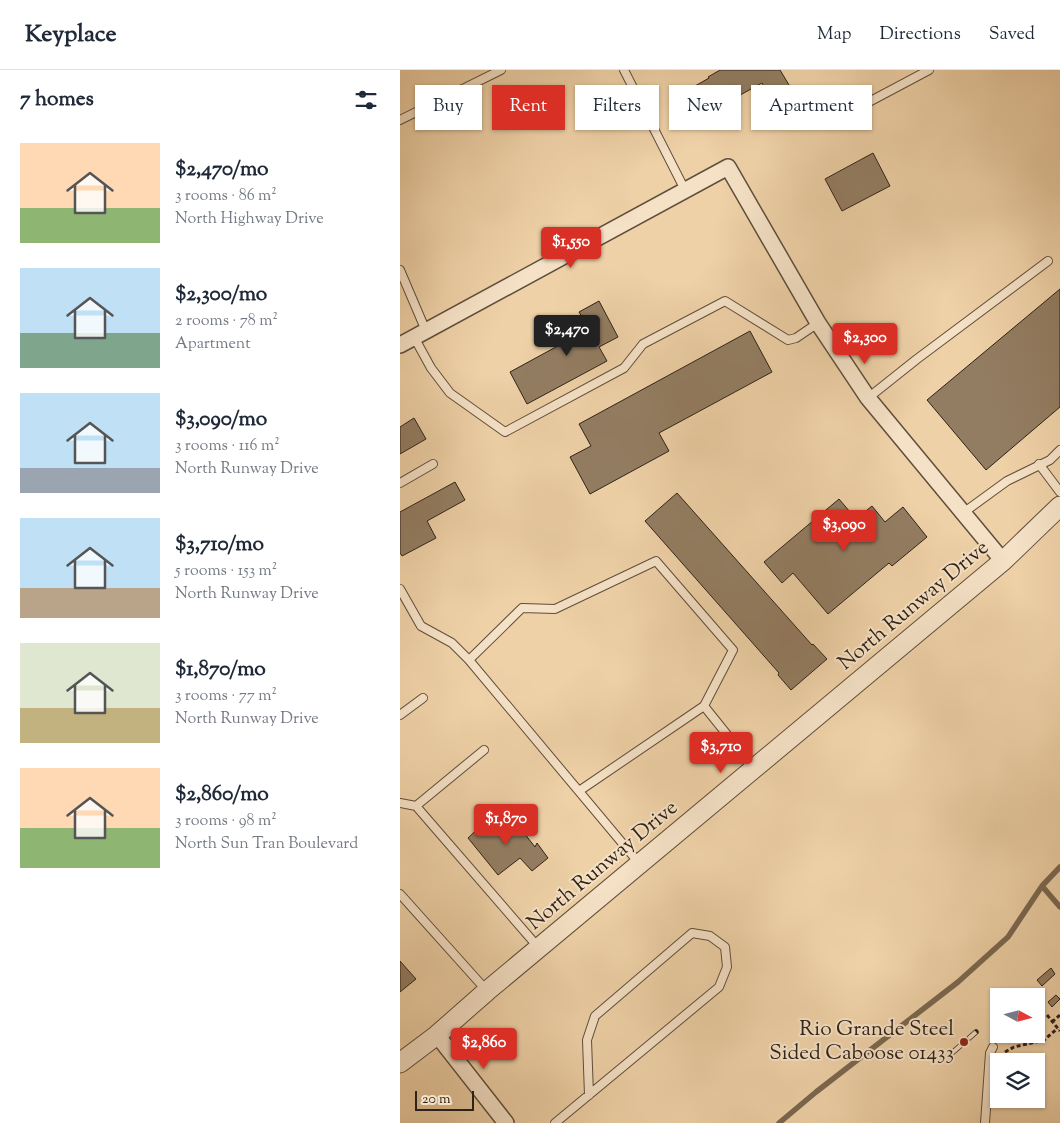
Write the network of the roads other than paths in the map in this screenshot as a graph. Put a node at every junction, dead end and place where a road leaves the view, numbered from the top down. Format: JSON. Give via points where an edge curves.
{"nodes":[{"id":1,"x":501,"y":70,"type":"edge"},
{"id":2,"x":624,"y":70,"type":"edge"},
{"id":3,"x":929,"y":70,"type":"edge"},
{"id":4,"x":872,"y":100,"type":"edge"},
{"id":5,"x":400,"y":120,"type":"edge"},
{"id":6,"x":685,"y":190,"type":"junction"},
{"id":7,"x":1048,"y":261,"type":"dead end"},
{"id":8,"x":400,"y":270,"type":"edge"},
{"id":9,"x":818,"y":323,"type":"junction"},
{"id":10,"x":420,"y":334,"type":"junction"},
{"id":11,"x":400,"y":345,"type":"edge"},
{"id":12,"x":868,"y":398,"type":"junction"},
{"id":13,"x":1060,"y":450,"type":"edge"},
{"id":14,"x":433,"y":464,"type":"dead end"},
{"id":15,"x":1040,"y":464,"type":"junction"},
{"id":16,"x":400,"y":484,"type":"edge"},
{"id":17,"x":1060,"y":492,"type":"edge"},
{"id":18,"x":1060,"y":506,"type":"edge"},
{"id":19,"x":963,"y":513,"type":"junction"},
{"id":20,"x":1003,"y":562,"type":"junction"},
{"id":21,"x":400,"y":589,"type":"edge"},
{"id":22,"x":470,"y":660,"type":"junction"},
{"id":23,"x":423,"y":698,"type":"dead end"},
{"id":24,"x":704,"y":706,"type":"junction"},
{"id":25,"x":400,"y":715,"type":"edge"},
{"id":26,"x":484,"y":750,"type":"dead end"},
{"id":27,"x":754,"y":768,"type":"junction"},
{"id":28,"x":579,"y":791,"type":"junction"},
{"id":29,"x":400,"y":803,"type":"edge"},
{"id":30,"x":416,"y":806,"type":"junction"},
{"id":31,"x":640,"y":865,"type":"junction"},
{"id":32,"x":400,"y":894,"type":"edge"},
{"id":33,"x":539,"y":949,"type":"junction"},
{"id":34,"x":487,"y":991,"type":"junction"},
{"id":35,"x":437,"y":1035,"type":"junction"},
{"id":36,"x":993,"y":1047,"type":"road end"},
{"id":37,"x":400,"y":1063,"type":"edge"},
{"id":38,"x":589,"y":1095,"type":"junction"},
{"id":39,"x":506,"y":1123,"type":"edge"},
{"id":40,"x":556,"y":1123,"type":"edge"},
{"id":41,"x":985,"y":1123,"type":"edge"}],
"edges":[{"from":1,"to":5,"type":"lane"},
{"from":2,"to":6,"type":"lane"},
{"from":3,"to":4,"type":"lane"},
{"from":6,"to":9,"type":"street","via":[[728,167]]},
{"from":6,"to":10,"type":"street"},
{"from":7,"to":12,"type":"lane"},
{"from":8,"to":10,"type":"lane"},
{"from":9,"to":10,"type":"lane","via":[[788,340],[725,301],[643,344],[624,368],[505,432],[450,393],[431,368]]},
{"from":9,"to":12,"type":"street"},
{"from":10,"to":11,"type":"street"},
{"from":12,"to":19,"type":"street"},
{"from":13,"to":15,"type":"lane"},
{"from":14,"to":16,"type":"lane"},
{"from":15,"to":17,"type":"lane"},
{"from":15,"to":19,"type":"lane","via":[[1007,481]]},
{"from":18,"to":20,"type":"street","name":"North Runway Drive"},
{"from":19,"to":20,"type":"street"},
{"from":20,"to":27,"type":"street","name":"North Runway Drive"},
{"from":21,"to":22,"type":"lane","via":[[421,626],[452,644]]},
{"from":22,"to":24,"type":"lane","via":[[522,608],[555,609],[656,561],[733,650]]},
{"from":22,"to":28,"type":"lane"},
{"from":23,"to":25,"type":"lane"},
{"from":24,"to":27,"type":"lane"},
{"from":24,"to":28,"type":"lane"},
{"from":26,"to":30,"type":"lane"},
{"from":27,"to":31,"type":"street","name":"North Runway Drive"},
{"from":28,"to":31,"type":"lane"},
{"from":29,"to":30,"type":"lane"},
{"from":30,"to":33,"type":"lane"},
{"from":31,"to":33,"type":"street","name":"North Runway Drive"},
{"from":32,"to":34,"type":"lane"},
{"from":33,"to":34,"type":"street","name":"North Runway Drive"},
{"from":34,"to":35,"type":"street","name":"North Runway Drive"},
{"from":35,"to":37,"type":"street","name":"North Runway Drive"},
{"from":35,"to":39,"type":"street"},
{"from":36,"to":41,"type":"lane"},
{"from":38,"to":38,"type":"lane","via":[[719,987],[727,967],[725,947],[710,936],[692,933],[595,1016],[587,1040]]},
{"from":38,"to":40,"type":"lane"}]}
